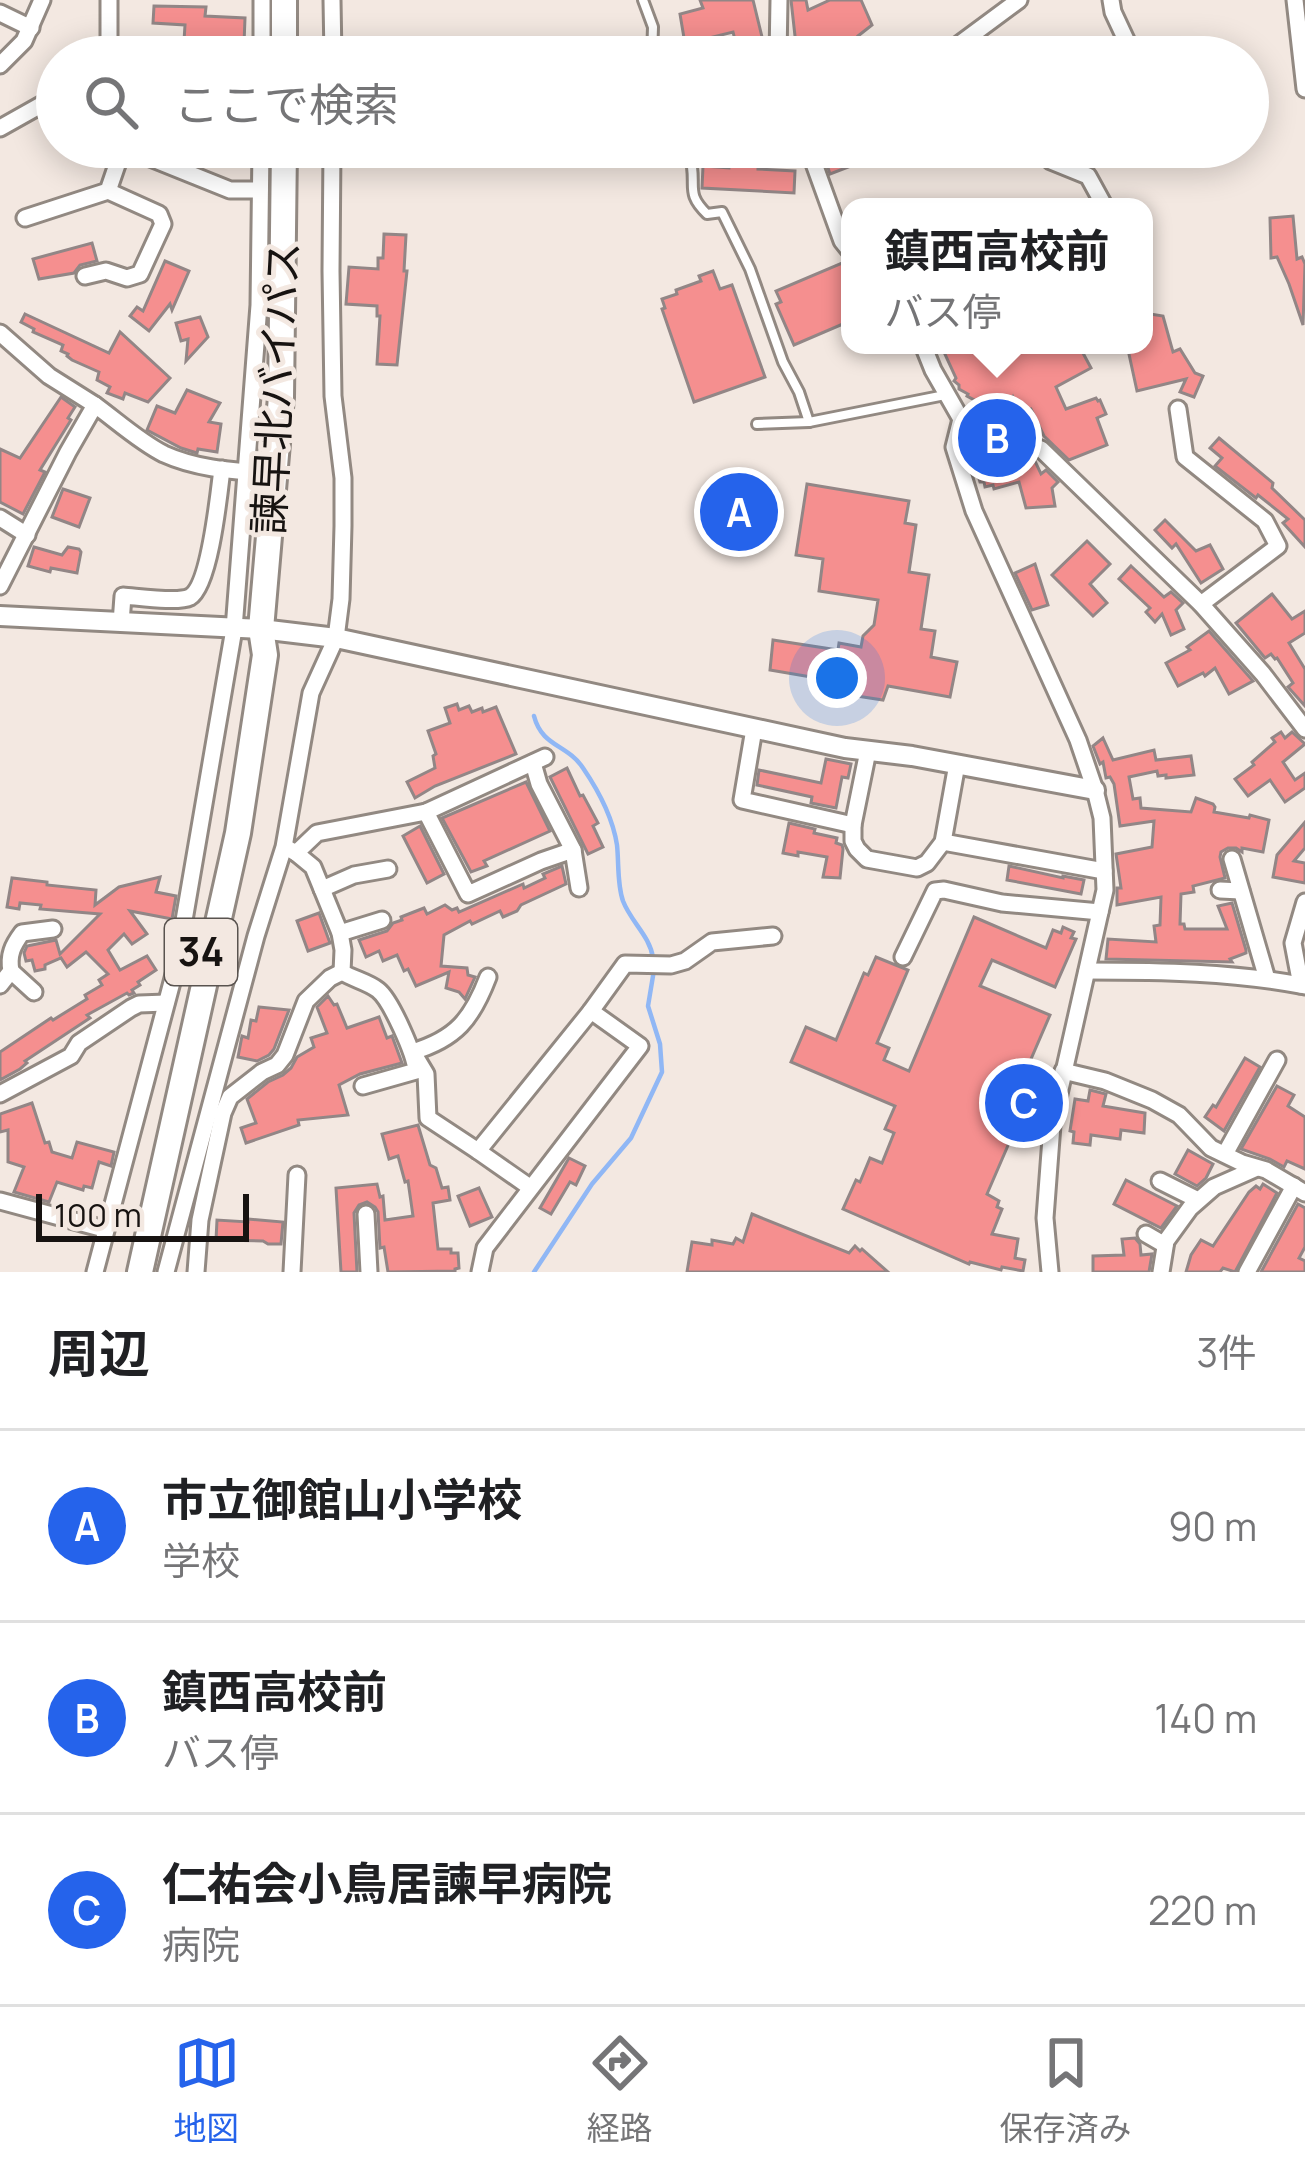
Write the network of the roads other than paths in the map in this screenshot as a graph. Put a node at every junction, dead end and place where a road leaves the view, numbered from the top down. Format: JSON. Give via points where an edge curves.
{"nodes":[{"id":1,"x":42,"y":0,"type":"edge"},
{"id":2,"x":109,"y":0,"type":"edge"},
{"id":3,"x":262,"y":0,"type":"edge"},
{"id":4,"x":284,"y":0,"type":"edge"},
{"id":5,"x":332,"y":0,"type":"edge"},
{"id":6,"x":643,"y":0,"type":"edge"},
{"id":7,"x":779,"y":0,"type":"edge"},
{"id":8,"x":1019,"y":0,"type":"edge"},
{"id":9,"x":1111,"y":0,"type":"edge"},
{"id":10,"x":1295,"y":0,"type":"edge"},
{"id":11,"x":0,"y":13,"type":"edge"},
{"id":12,"x":31,"y":28,"type":"junction"},
{"id":13,"x":109,"y":36,"type":"edge"},
{"id":14,"x":262,"y":36,"type":"edge"},
{"id":15,"x":284,"y":36,"type":"edge"},
{"id":16,"x":333,"y":36,"type":"edge"},
{"id":17,"x":653,"y":36,"type":"edge"},
{"id":18,"x":778,"y":36,"type":"edge"},
{"id":19,"x":973,"y":36,"type":"edge"},
{"id":20,"x":1124,"y":36,"type":"edge"},
{"id":21,"x":0,"y":65,"type":"edge"},
{"id":22,"x":1305,"y":89,"type":"edge"},
{"id":23,"x":36,"y":108,"type":"edge"},
{"id":24,"x":0,"y":128,"type":"edge"},
{"id":25,"x":116,"y":168,"type":"edge"},
{"id":26,"x":175,"y":168,"type":"edge"},
{"id":27,"x":260,"y":168,"type":"edge"},
{"id":28,"x":284,"y":168,"type":"edge"},
{"id":29,"x":332,"y":168,"type":"edge"},
{"id":30,"x":692,"y":168,"type":"edge"},
{"id":31,"x":816,"y":168,"type":"edge"},
{"id":32,"x":1068,"y":168,"type":"edge"},
{"id":33,"x":260,"y":190,"type":"junction"},
{"id":34,"x":108,"y":191,"type":"junction"},
{"id":35,"x":1100,"y":198,"type":"edge"},
{"id":36,"x":25,"y":218,"type":"dead end"},
{"id":37,"x":841,"y":238,"type":"edge"},
{"id":38,"x":85,"y":276,"type":"dead end"},
{"id":39,"x":0,"y":333,"type":"edge"},
{"id":40,"x":927,"y":354,"type":"edge"},
{"id":41,"x":946,"y":394,"type":"junction"},
{"id":42,"x":95,"y":405,"type":"junction"},
{"id":43,"x":1178,"y":409,"type":"dead end"},
{"id":44,"x":961,"y":419,"type":"junction"},
{"id":45,"x":809,"y":422,"type":"junction"},
{"id":46,"x":758,"y":424,"type":"dead end"},
{"id":47,"x":222,"y":469,"type":"junction"},
{"id":48,"x":246,"y":471,"type":"junction"},
{"id":49,"x":275,"y":474,"type":"junction"},
{"id":50,"x":0,"y":518,"type":"edge"},
{"id":51,"x":27,"y":535,"type":"junction"},
{"id":52,"x":0,"y":586,"type":"edge"},
{"id":53,"x":1201,"y":604,"type":"junction"},
{"id":54,"x":0,"y":616,"type":"edge"},
{"id":55,"x":121,"y":623,"type":"junction"},
{"id":56,"x":234,"y":629,"type":"junction"},
{"id":57,"x":282,"y":631,"type":"junction"},
{"id":58,"x":336,"y":638,"type":"junction"},
{"id":59,"x":754,"y":729,"type":"junction"},
{"id":60,"x":1305,"y":729,"type":"edge"},
{"id":61,"x":868,"y":751,"type":"junction"},
{"id":62,"x":957,"y":764,"type":"junction"},
{"id":63,"x":1095,"y":790,"type":"junction"},
{"id":64,"x":427,"y":812,"type":"junction"},
{"id":65,"x":853,"y":825,"type":"junction"},
{"id":66,"x":943,"y":842,"type":"junction"},
{"id":67,"x":290,"y":850,"type":"junction"},
{"id":68,"x":573,"y":850,"type":"junction"},
{"id":69,"x":1232,"y":859,"type":"dead end"},
{"id":70,"x":379,"y":866,"type":"dead end"},
{"id":71,"x":1104,"y":871,"type":"junction"},
{"id":72,"x":579,"y":888,"type":"dead end"},
{"id":73,"x":322,"y":889,"type":"junction"},
{"id":74,"x":1220,"y":890,"type":"dead end"},
{"id":75,"x":1241,"y":891,"type":"junction"},
{"id":76,"x":1305,"y":902,"type":"edge"},
{"id":77,"x":1100,"y":912,"type":"junction"},
{"id":78,"x":382,"y":920,"type":"dead end"},
{"id":79,"x":52,"y":929,"type":"dead end"},
{"id":80,"x":340,"y":933,"type":"junction"},
{"id":81,"x":773,"y":936,"type":"dead end"},
{"id":82,"x":903,"y":957,"type":"dead end"},
{"id":83,"x":1087,"y":971,"type":"junction"},
{"id":84,"x":342,"y":972,"type":"junction"},
{"id":85,"x":488,"y":977,"type":"dead end"},
{"id":86,"x":6,"y":978,"type":"edge"},
{"id":87,"x":1267,"y":979,"type":"junction"},
{"id":88,"x":1303,"y":986,"type":"edge"},
{"id":89,"x":34,"y":992,"type":"dead end"},
{"id":90,"x":166,"y":1003,"type":"junction"},
{"id":91,"x":591,"y":1010,"type":"junction"},
{"id":92,"x":414,"y":1054,"type":"junction"},
{"id":93,"x":1277,"y":1060,"type":"dead end"},
{"id":94,"x":1063,"y":1071,"type":"junction"},
{"id":95,"x":363,"y":1086,"type":"dead end"},
{"id":96,"x":0,"y":1094,"type":"edge"},
{"id":97,"x":478,"y":1151,"type":"junction"},
{"id":98,"x":1225,"y":1154,"type":"junction"},
{"id":99,"x":1256,"y":1168,"type":"junction"},
{"id":100,"x":297,"y":1175,"type":"dead end"},
{"id":101,"x":1160,"y":1181,"type":"dead end"},
{"id":102,"x":531,"y":1188,"type":"junction"},
{"id":103,"x":1299,"y":1190,"type":"edge"},
{"id":104,"x":1198,"y":1200,"type":"junction"},
{"id":105,"x":0,"y":1201,"type":"edge"},
{"id":106,"x":366,"y":1214,"type":"dead end"},
{"id":107,"x":104,"y":1229,"type":"junction"},
{"id":108,"x":1146,"y":1234,"type":"dead end"},
{"id":109,"x":1166,"y":1245,"type":"junction"},
{"id":110,"x":95,"y":1272,"type":"edge"},
{"id":111,"x":124,"y":1272,"type":"edge"},
{"id":112,"x":140,"y":1272,"type":"edge"},
{"id":113,"x":166,"y":1272,"type":"edge"},
{"id":114,"x":196,"y":1272,"type":"edge"},
{"id":115,"x":292,"y":1272,"type":"edge"},
{"id":116,"x":369,"y":1272,"type":"edge"},
{"id":117,"x":480,"y":1272,"type":"edge"},
{"id":118,"x":1050,"y":1272,"type":"edge"},
{"id":119,"x":1161,"y":1272,"type":"edge"},
{"id":120,"x":1247,"y":1272,"type":"edge"}],
"edges":[{"from":1,"to":12,"type":"street"},
{"from":2,"to":13,"type":"street"},
{"from":3,"to":14,"type":"street"},
{"from":4,"to":15,"type":"highway"},
{"from":5,"to":16,"type":"street"},
{"from":6,"to":17,"type":"lane"},
{"from":7,"to":18,"type":"street"},
{"from":8,"to":19,"type":"street"},
{"from":9,"to":20,"type":"street"},
{"from":10,"to":22,"type":"street"},
{"from":11,"to":12,"type":"street"},
{"from":12,"to":21,"type":"street"},
{"from":23,"to":24,"type":"street"},
{"from":25,"to":34,"type":"street"},
{"from":26,"to":33,"type":"street","via":[[230,190]]},
{"from":27,"to":33,"type":"street"},
{"from":28,"to":49,"type":"highway","name":"諫早北バイパス","number":"34"},
{"from":29,"to":58,"type":"street","via":[[333,396],[343,478]]},
{"from":30,"to":45,"type":"lane","via":[[699,206],[722,212],[750,269]]},
{"from":31,"to":37,"type":"street"},
{"from":32,"to":35,"type":"street","via":[[1088,176]]},
{"from":33,"to":48,"type":"street"},
{"from":34,"to":36,"type":"street"},
{"from":34,"to":38,"type":"street","via":[[159,214],[163,224],[140,274]]},
{"from":39,"to":42,"type":"street"},
{"from":40,"to":41,"type":"street"},
{"from":41,"to":44,"type":"street"},
{"from":41,"to":45,"type":"lane"},
{"from":42,"to":47,"type":"street","via":[[160,453]]},
{"from":42,"to":51,"type":"street"},
{"from":43,"to":53,"type":"street","via":[[1174,432],[1185,457],[1265,521],[1278,546]]},
{"from":44,"to":53,"type":"street","via":[[1041,449]]},
{"from":44,"to":63,"type":"street","via":[[955,447],[974,512]]},
{"from":45,"to":46,"type":"lane"},
{"from":47,"to":48,"type":"street"},
{"from":47,"to":55,"type":"street","via":[[199,587],[183,599],[123,596]]},
{"from":48,"to":49,"type":"street"},
{"from":48,"to":56,"type":"street"},
{"from":49,"to":57,"type":"highway","name":"諫早北バイパス","number":"34"},
{"from":50,"to":51,"type":"street"},
{"from":51,"to":52,"type":"street"},
{"from":53,"to":60,"type":"street"},
{"from":54,"to":55,"type":"street"},
{"from":55,"to":56,"type":"street"},
{"from":56,"to":57,"type":"street"},
{"from":56,"to":90,"type":"street"},
{"from":57,"to":58,"type":"street"},
{"from":57,"to":111,"type":"highway","name":"諫早北バイパス","number":"34","via":[[250,652],[202,950]]},
{"from":57,"to":112,"type":"highway","name":"諫早北バイパス","number":"34","via":[[265,655],[238,833]]},
{"from":58,"to":59,"type":"street"},
{"from":58,"to":67,"type":"street","via":[[311,693]]},
{"from":59,"to":61,"type":"street"},
{"from":59,"to":65,"type":"street","via":[[742,800]]},
{"from":61,"to":62,"type":"street"},
{"from":61,"to":65,"type":"street"},
{"from":62,"to":63,"type":"street"},
{"from":62,"to":66,"type":"street"},
{"from":63,"to":71,"type":"street"},
{"from":64,"to":67,"type":"street","via":[[316,833]]},
{"from":64,"to":68,"type":"street","via":[[438,852],[469,894]]},
{"from":64,"to":68,"type":"street","via":[[539,760],[539,784]]},
{"from":65,"to":66,"type":"street","via":[[853,841],[867,859],[917,868]]},
{"from":66,"to":71,"type":"street"},
{"from":67,"to":73,"type":"street","via":[[313,867]]},
{"from":67,"to":113,"type":"street","via":[[256,936]]},
{"from":68,"to":72,"type":"street"},
{"from":69,"to":75,"type":"street"},
{"from":70,"to":73,"type":"street"},
{"from":71,"to":77,"type":"street"},
{"from":73,"to":80,"type":"street"},
{"from":74,"to":75,"type":"street"},
{"from":75,"to":87,"type":"street"},
{"from":76,"to":88,"type":"street","via":[[1293,943]]},
{"from":77,"to":82,"type":"street","via":[[935,891]]},
{"from":77,"to":83,"type":"street"},
{"from":78,"to":80,"type":"street"},
{"from":79,"to":86,"type":"street","via":[[22,933]]},
{"from":80,"to":84,"type":"street"},
{"from":81,"to":91,"type":"street","via":[[712,942],[685,961],[626,964]]},
{"from":83,"to":87,"type":"street"},
{"from":83,"to":94,"type":"street"},
{"from":84,"to":92,"type":"street","via":[[389,1001]]},
{"from":84,"to":114,"type":"street","via":[[306,1001],[277,1064],[230,1097]]},
{"from":85,"to":92,"type":"street","via":[[461,1027]]},
{"from":86,"to":89,"type":"street"},
{"from":87,"to":88,"type":"street"},
{"from":90,"to":96,"type":"street","via":[[130,1008],[71,1056]]},
{"from":90,"to":107,"type":"street"},
{"from":91,"to":97,"type":"street"},
{"from":91,"to":102,"type":"street","via":[[640,1046]]},
{"from":92,"to":95,"type":"street","via":[[416,1071]]},
{"from":92,"to":97,"type":"street","via":[[426,1074],[428,1118]]},
{"from":93,"to":98,"type":"street"},
{"from":94,"to":98,"type":"street","via":[[1152,1100]]},
{"from":94,"to":118,"type":"street","via":[[1046,1184]]},
{"from":97,"to":102,"type":"street"},
{"from":98,"to":99,"type":"street"},
{"from":99,"to":103,"type":"street"},
{"from":99,"to":104,"type":"street"},
{"from":100,"to":115,"type":"street"},
{"from":101,"to":104,"type":"street"},
{"from":102,"to":117,"type":"street","via":[[485,1248]]},
{"from":103,"to":120,"type":"street"},
{"from":104,"to":109,"type":"street"},
{"from":105,"to":107,"type":"street"},
{"from":106,"to":116,"type":"street"},
{"from":107,"to":110,"type":"street"},
{"from":108,"to":109,"type":"street"},
{"from":109,"to":119,"type":"street"}]}
